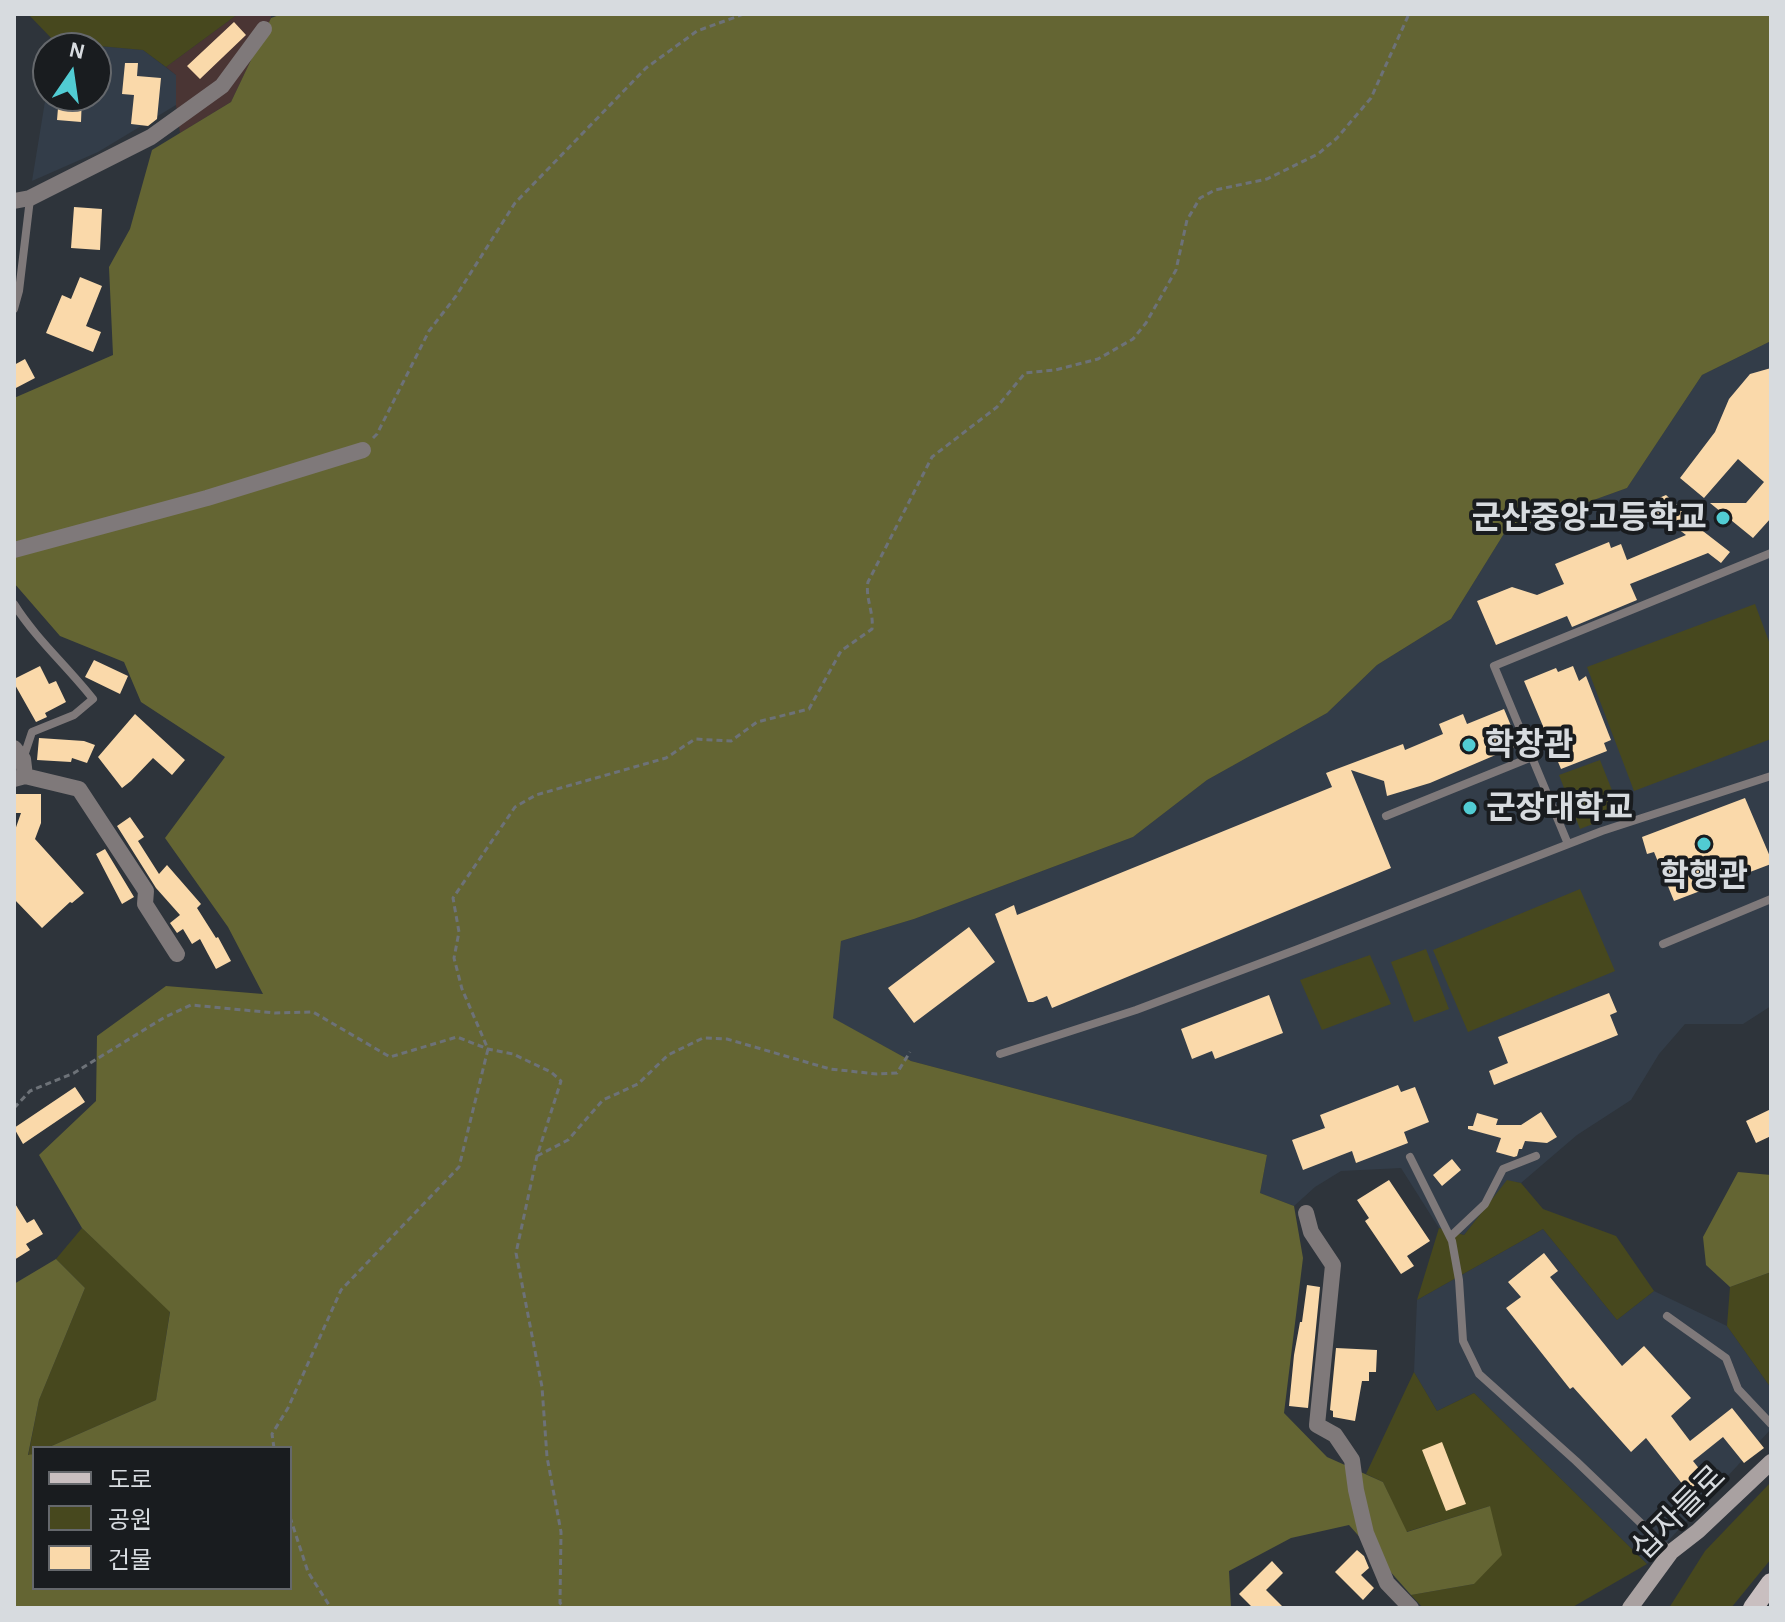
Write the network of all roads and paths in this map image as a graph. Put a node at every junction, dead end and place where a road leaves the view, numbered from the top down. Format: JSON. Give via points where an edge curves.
{"nodes":[{"id":1,"x":744,"y":14,"type":"edge"},
{"id":2,"x":1409,"y":14,"type":"edge"},
{"id":3,"x":264,"y":29,"type":"dead end"},
{"id":4,"x":22,"y":199,"type":"edge"},
{"id":5,"x":14,"y":309,"type":"edge"},
{"id":6,"x":363,"y":450,"type":"joint"},
{"id":7,"x":14,"y":550,"type":"edge"},
{"id":8,"x":1771,"y":553,"type":"edge"},
{"id":9,"x":14,"y":604,"type":"edge"},
{"id":10,"x":1532,"y":757,"type":"junction"},
{"id":11,"x":19,"y":766,"type":"edge"},
{"id":12,"x":1771,"y":776,"type":"edge"},
{"id":13,"x":1386,"y":816,"type":"dead end"},
{"id":14,"x":1568,"y":844,"type":"junction"},
{"id":15,"x":1771,"y":899,"type":"edge"},
{"id":16,"x":1663,"y":944,"type":"dead end"},
{"id":17,"x":177,"y":954,"type":"dead end"},
{"id":18,"x":488,"y":1049,"type":"junction"},
{"id":19,"x":910,"y":1052,"type":"dead end"},
{"id":20,"x":1000,"y":1054,"type":"dead end"},
{"id":21,"x":14,"y":1108,"type":"edge"},
{"id":22,"x":537,"y":1156,"type":"junction"},
{"id":23,"x":1536,"y":1156,"type":"dead end"},
{"id":24,"x":1410,"y":1157,"type":"dead end"},
{"id":25,"x":1306,"y":1213,"type":"dead end"},
{"id":26,"x":1450,"y":1237,"type":"junction"},
{"id":27,"x":1667,"y":1316,"type":"dead end"},
{"id":28,"x":1771,"y":1424,"type":"edge"},
{"id":29,"x":274,"y":1446,"type":"edge"},
{"id":30,"x":1771,"y":1462,"type":"edge"},
{"id":31,"x":292,"y":1523,"type":"edge"},
{"id":32,"x":1671,"y":1552,"type":"junction"},
{"id":33,"x":1771,"y":1583,"type":"edge"},
{"id":34,"x":331,"y":1608,"type":"edge"},
{"id":35,"x":566,"y":1608,"type":"edge"},
{"id":36,"x":1411,"y":1608,"type":"edge"},
{"id":37,"x":1630,"y":1608,"type":"edge"},
{"id":38,"x":1753,"y":1608,"type":"edge"}],
"edges":[{"from":1,"to":6,"type":"path","via":[[697,31],[646,68],[515,203],[429,331],[377,434]]},
{"from":2,"to":18,"type":"path","via":[[1371,98],[1337,138],[1318,154],[1267,179],[1200,198],[1187,220],[1176,270],[1133,339],[1098,359],[1025,373],[997,407],[932,457],[868,582],[872,629],[841,651],[809,709],[757,722],[731,741],[695,739],[666,758],[536,795],[515,807],[453,898],[459,932],[454,958]]},
{"from":3,"to":4,"type":"street","via":[[222,86],[151,137]]},
{"from":4,"to":5,"type":"lane"},
{"from":6,"to":7,"type":"street"},
{"from":8,"to":10,"type":"lane","via":[[1494,666]]},
{"from":9,"to":11,"type":"lane","via":[[93,699],[74,715],[32,732]]},
{"from":10,"to":13,"type":"lane"},
{"from":10,"to":14,"type":"lane"},
{"from":11,"to":17,"type":"street","via":[[79,789],[146,891],[145,904]]},
{"from":12,"to":14,"type":"lane"},
{"from":14,"to":20,"type":"lane","via":[[1136,1010]]},
{"from":15,"to":16,"type":"lane"},
{"from":18,"to":21,"type":"path","via":[[457,1037],[390,1057],[313,1012],[191,1005],[74,1073],[30,1091]]},
{"from":18,"to":22,"type":"path","via":[[513,1054],[561,1081]]},
{"from":18,"to":29,"type":"path","via":[[459,1167],[341,1290],[272,1434]]},
{"from":19,"to":22,"type":"path","via":[[897,1073],[877,1074],[830,1069],[727,1039],[703,1038],[668,1055],[638,1084],[603,1100],[568,1140]]},
{"from":22,"to":35,"type":"path","via":[[516,1253],[542,1387],[547,1457],[561,1532],[560,1603]]},
{"from":23,"to":26,"type":"lane","via":[[1503,1169],[1485,1204]]},
{"from":24,"to":26,"type":"lane"},
{"from":25,"to":36,"type":"street","via":[[1311,1232],[1333,1265],[1317,1425],[1335,1435],[1352,1460],[1366,1533],[1387,1583]]},
{"from":26,"to":32,"type":"lane","via":[[1463,1341],[1479,1374]]},
{"from":27,"to":28,"type":"lane","via":[[1726,1358],[1738,1389]]},
{"from":30,"to":32,"type":"main road","name":"십자들로"},
{"from":31,"to":34,"type":"path","via":[[308,1572]]},
{"from":32,"to":37,"type":"main road","name":"십자들로"},
{"from":33,"to":38,"type":"main road"}]}
